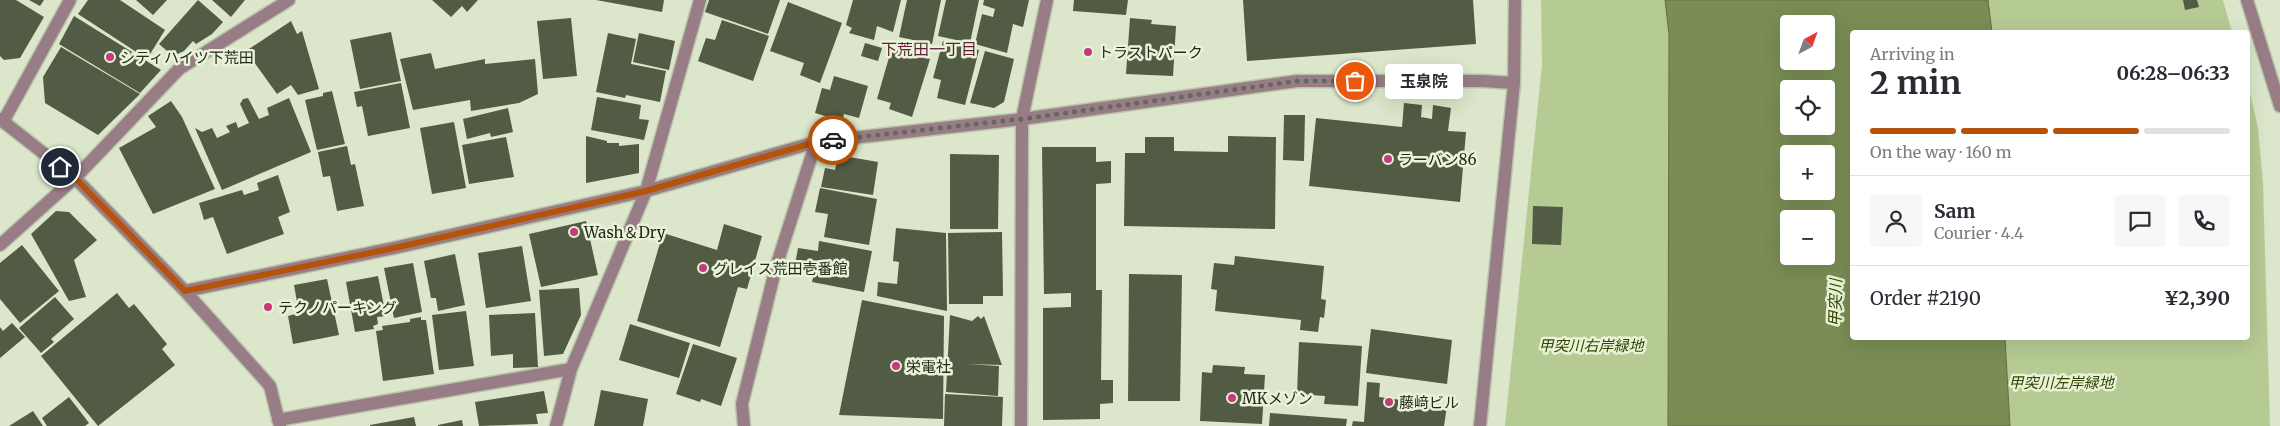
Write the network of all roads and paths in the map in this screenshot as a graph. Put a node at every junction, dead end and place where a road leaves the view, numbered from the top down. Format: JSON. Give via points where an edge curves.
{"nodes":[{"id":1,"x":70,"y":0,"type":"edge"},
{"id":2,"x":289,"y":0,"type":"edge"},
{"id":3,"x":700,"y":0,"type":"edge"},
{"id":4,"x":1047,"y":0,"type":"edge"},
{"id":5,"x":1515,"y":0,"type":"edge"},
{"id":6,"x":2247,"y":0,"type":"edge"},
{"id":7,"x":1514,"y":83,"type":"junction"},
{"id":8,"x":2280,"y":106,"type":"edge"},
{"id":9,"x":1022,"y":119,"type":"junction"},
{"id":10,"x":2,"y":120,"type":"edge"},
{"id":11,"x":816,"y":142,"type":"junction"},
{"id":12,"x":75,"y":178,"type":"junction"},
{"id":13,"x":646,"y":191,"type":"junction"},
{"id":14,"x":0,"y":246,"type":"edge"},
{"id":15,"x":185,"y":291,"type":"junction"},
{"id":16,"x":571,"y":370,"type":"junction"},
{"id":17,"x":279,"y":423,"type":"edge"},
{"id":18,"x":556,"y":426,"type":"edge"},
{"id":19,"x":744,"y":426,"type":"edge"},
{"id":20,"x":1021,"y":426,"type":"edge"},
{"id":21,"x":1480,"y":426,"type":"edge"}],
"edges":[{"from":1,"to":10,"type":"street"},
{"from":2,"to":12,"type":"street","via":[[179,69]]},
{"from":3,"to":13,"type":"street"},
{"from":4,"to":9,"type":"street"},
{"from":5,"to":7,"type":"street"},
{"from":6,"to":8,"type":"street"},
{"from":7,"to":9,"type":"street","via":[[1297,81]]},
{"from":7,"to":21,"type":"street"},
{"from":9,"to":11,"type":"street"},
{"from":9,"to":20,"type":"street"},
{"from":10,"to":12,"type":"street"},
{"from":11,"to":13,"type":"street"},
{"from":11,"to":19,"type":"street","via":[[774,276],[742,404]]},
{"from":12,"to":14,"type":"street"},
{"from":12,"to":15,"type":"street"},
{"from":13,"to":15,"type":"street"},
{"from":13,"to":16,"type":"street"},
{"from":15,"to":17,"type":"street","via":[[270,386]]},
{"from":16,"to":17,"type":"street"},
{"from":16,"to":18,"type":"street"}]}
